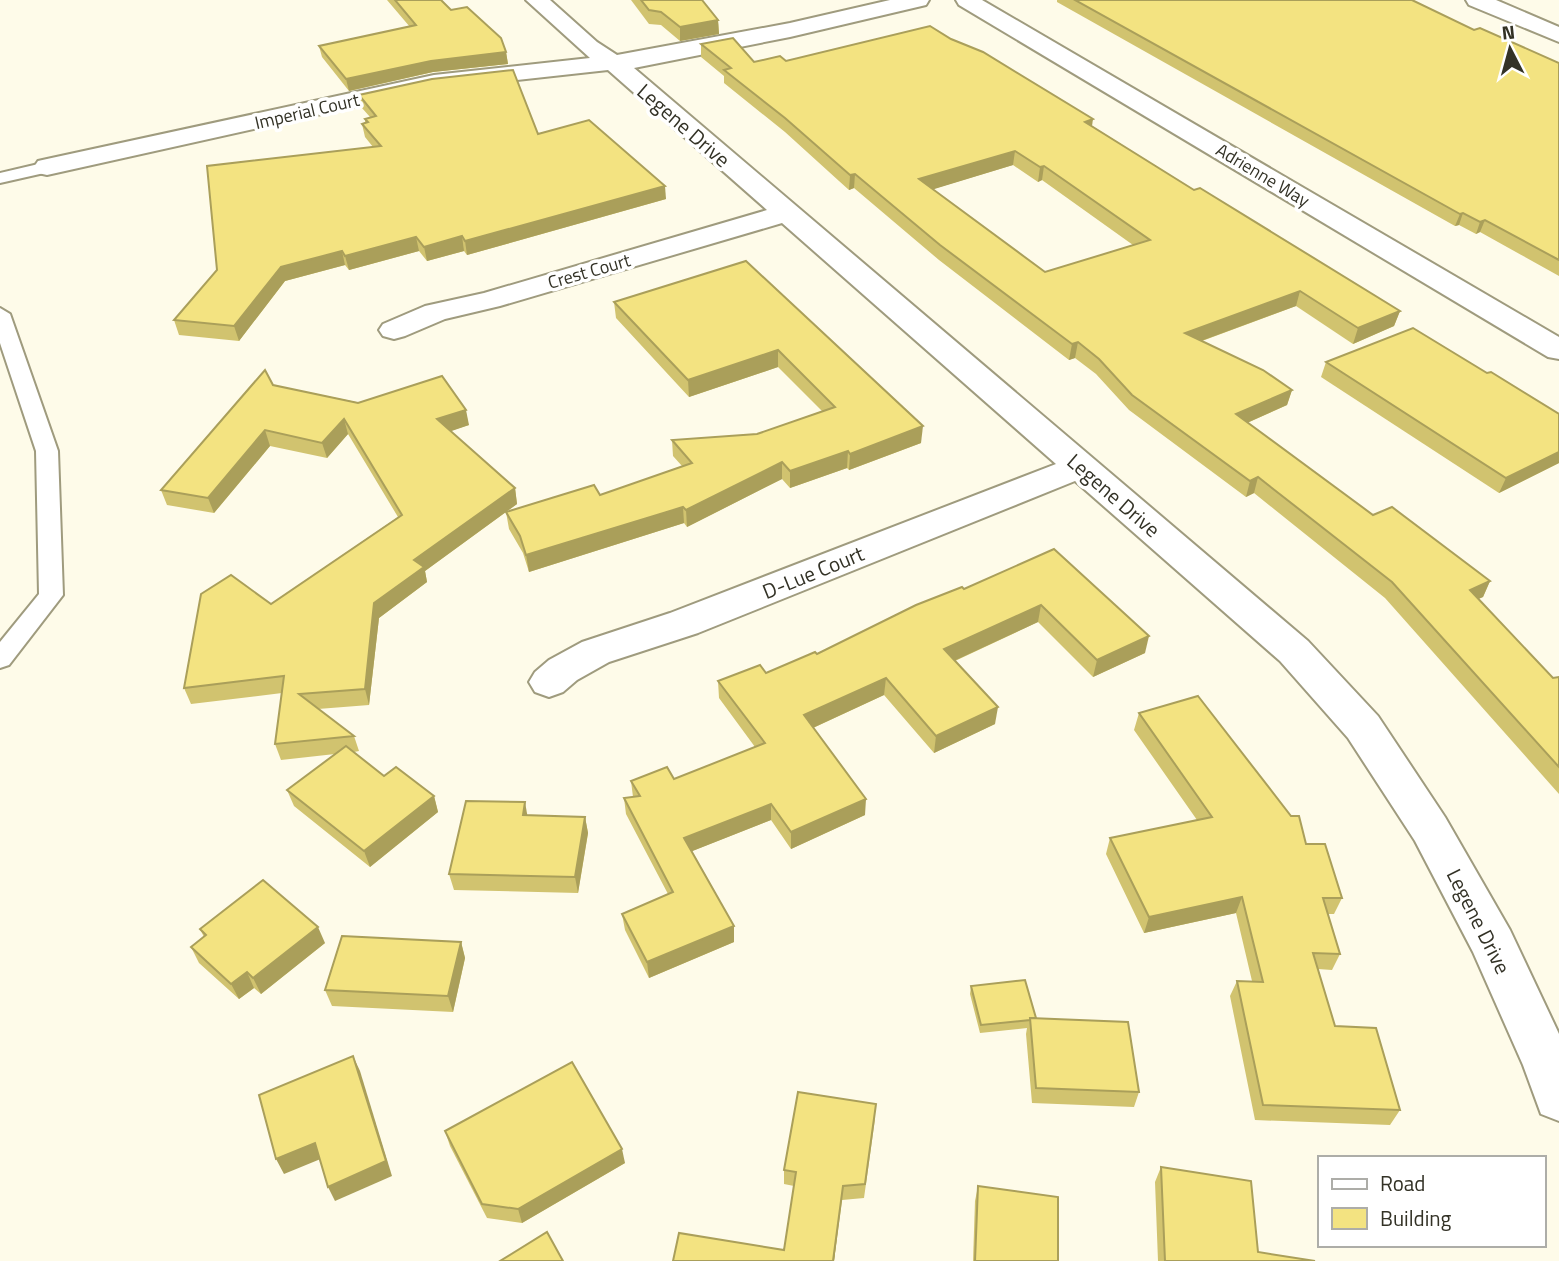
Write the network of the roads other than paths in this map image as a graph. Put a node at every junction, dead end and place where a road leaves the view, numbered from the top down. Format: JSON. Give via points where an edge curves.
{"nodes":[{"id":1,"x":537,"y":0,"type":"edge"},
{"id":2,"x":918,"y":0,"type":"edge"},
{"id":3,"x":967,"y":0,"type":"edge"},
{"id":4,"x":1477,"y":0,"type":"edge"},
{"id":5,"x":1559,"y":35,"type":"edge"},
{"id":6,"x":612,"y":62,"type":"junction"},
{"id":7,"x":47,"y":167,"type":"joint"},
{"id":8,"x":0,"y":178,"type":"edge"},
{"id":9,"x":785,"y":213,"type":"junction"},
{"id":10,"x":0,"y":314,"type":"edge"},
{"id":11,"x":394,"y":330,"type":"dead end"},
{"id":12,"x":1559,"y":350,"type":"edge"},
{"id":13,"x":1081,"y":466,"type":"junction"},
{"id":14,"x":0,"y":659,"type":"edge"},
{"id":15,"x":549,"y":682,"type":"dead end"},
{"id":16,"x":1559,"y":1097,"type":"edge"}],
"edges":[{"from":1,"to":6,"type":"street","name":"Legene Drive"},
{"from":2,"to":6,"type":"street","name":"Imperial Court","via":[[790,30]]},
{"from":3,"to":12,"type":"street","name":"Adrienne Way"},
{"from":4,"to":5,"type":"street"},
{"from":6,"to":7,"type":"street","name":"Imperial Court","via":[[434,82]]},
{"from":6,"to":9,"type":"street","name":"Legene Drive"},
{"from":7,"to":8,"type":"lane"},
{"from":9,"to":11,"type":"street","name":"Crest Court","via":[[436,312]]},
{"from":9,"to":13,"type":"street","name":"Legene Drive"},
{"from":10,"to":14,"type":"lane","via":[[47,451],[51,595]]},
{"from":13,"to":15,"type":"street","name":"D-Lue Court","via":[[681,625],[588,655],[564,667]]},
{"from":13,"to":16,"type":"street","name":"Legene Drive","via":[[1294,651],[1363,727],[1430,829],[1493,944]]}]}
